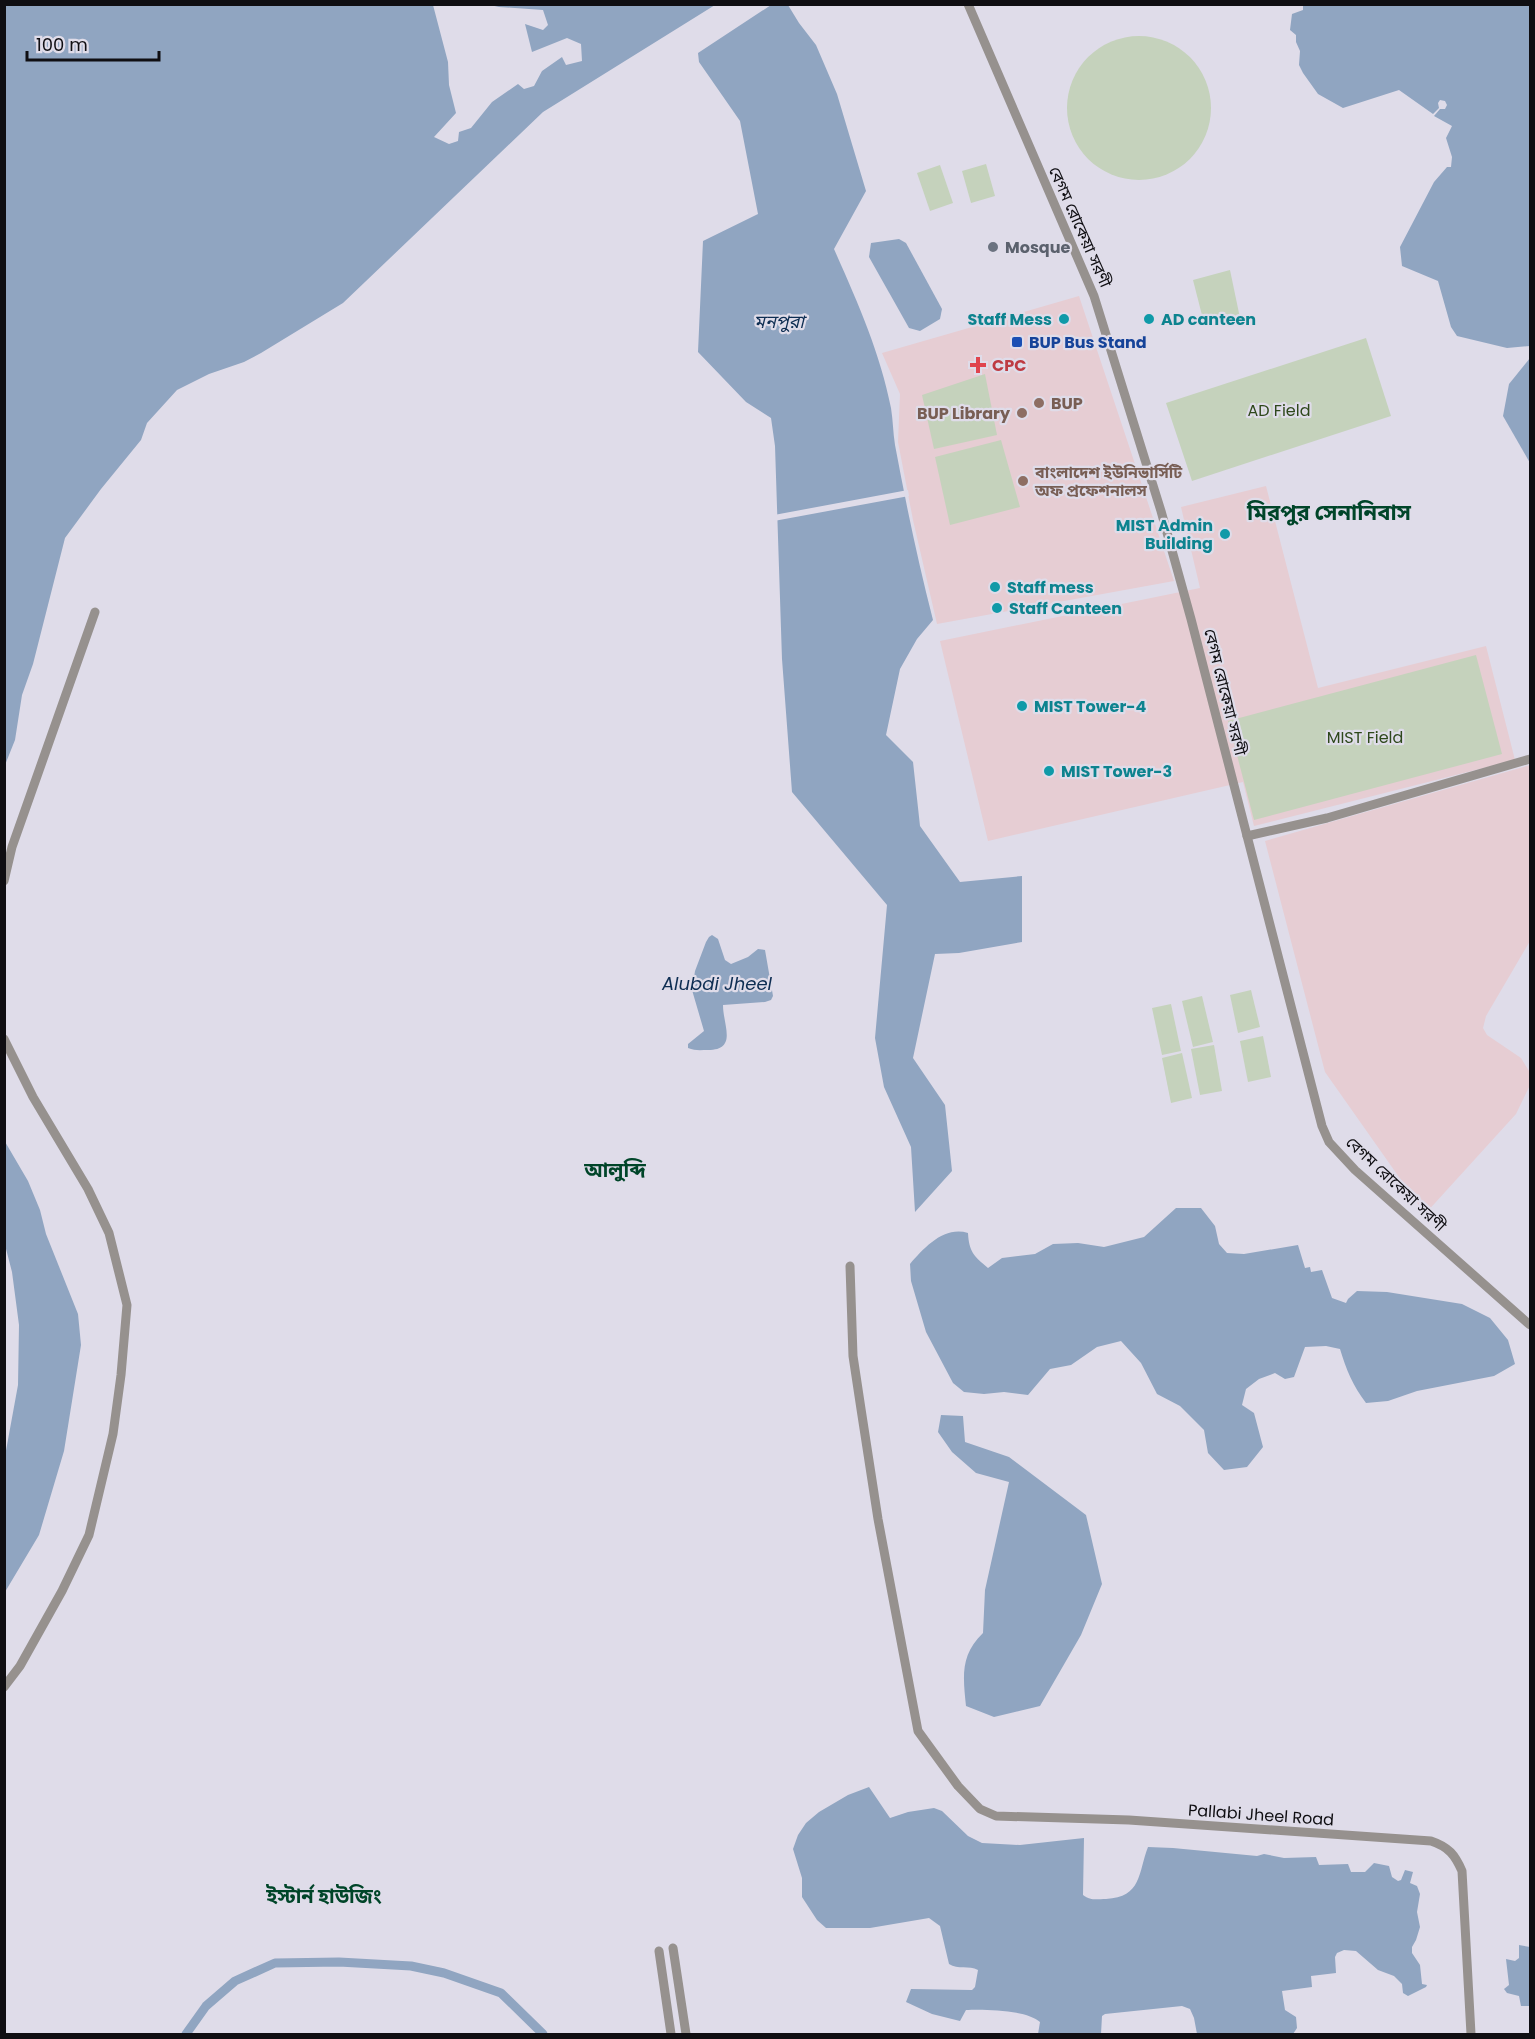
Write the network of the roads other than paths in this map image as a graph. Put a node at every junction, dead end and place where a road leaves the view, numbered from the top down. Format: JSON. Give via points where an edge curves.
{"nodes":[{"id":1,"x":968,"y":4,"type":"edge"},
{"id":2,"x":95,"y":612,"type":"dead end"},
{"id":3,"x":1530,"y":759,"type":"edge"},
{"id":4,"x":1247,"y":836,"type":"junction"},
{"id":5,"x":4,"y":881,"type":"edge"},
{"id":6,"x":4,"y":1039,"type":"edge"},
{"id":7,"x":850,"y":1266,"type":"dead end"},
{"id":8,"x":1530,"y":1325,"type":"edge"},
{"id":9,"x":4,"y":1687,"type":"edge"},
{"id":10,"x":673,"y":1948,"type":"dead end"},
{"id":11,"x":659,"y":1952,"type":"dead end"},
{"id":12,"x":671,"y":2034,"type":"edge"},
{"id":13,"x":686,"y":2034,"type":"edge"},
{"id":14,"x":1471,"y":2034,"type":"edge"}],
"edges":[{"from":1,"to":4,"type":"street","name":"বেগম রোকেয়া সরণী","via":[[1094,296],[1161,511]]},
{"from":2,"to":5,"type":"street","via":[[12,847]]},
{"from":3,"to":4,"type":"street","via":[[1327,818]]},
{"from":4,"to":8,"type":"street","name":"বেগম রোকেয়া সরণী","via":[[1329,1143]]},
{"from":6,"to":9,"type":"street","via":[[109,1233],[127,1305],[113,1434],[88,1534],[62,1591]]},
{"from":7,"to":14,"type":"street","name":"Pallabi Jheel Road","via":[[861,1409],[918,1731],[958,1786],[989,1814],[1431,1841],[1451,1850],[1462,1871]]},
{"from":10,"to":13,"type":"street"},
{"from":11,"to":12,"type":"street"}]}
